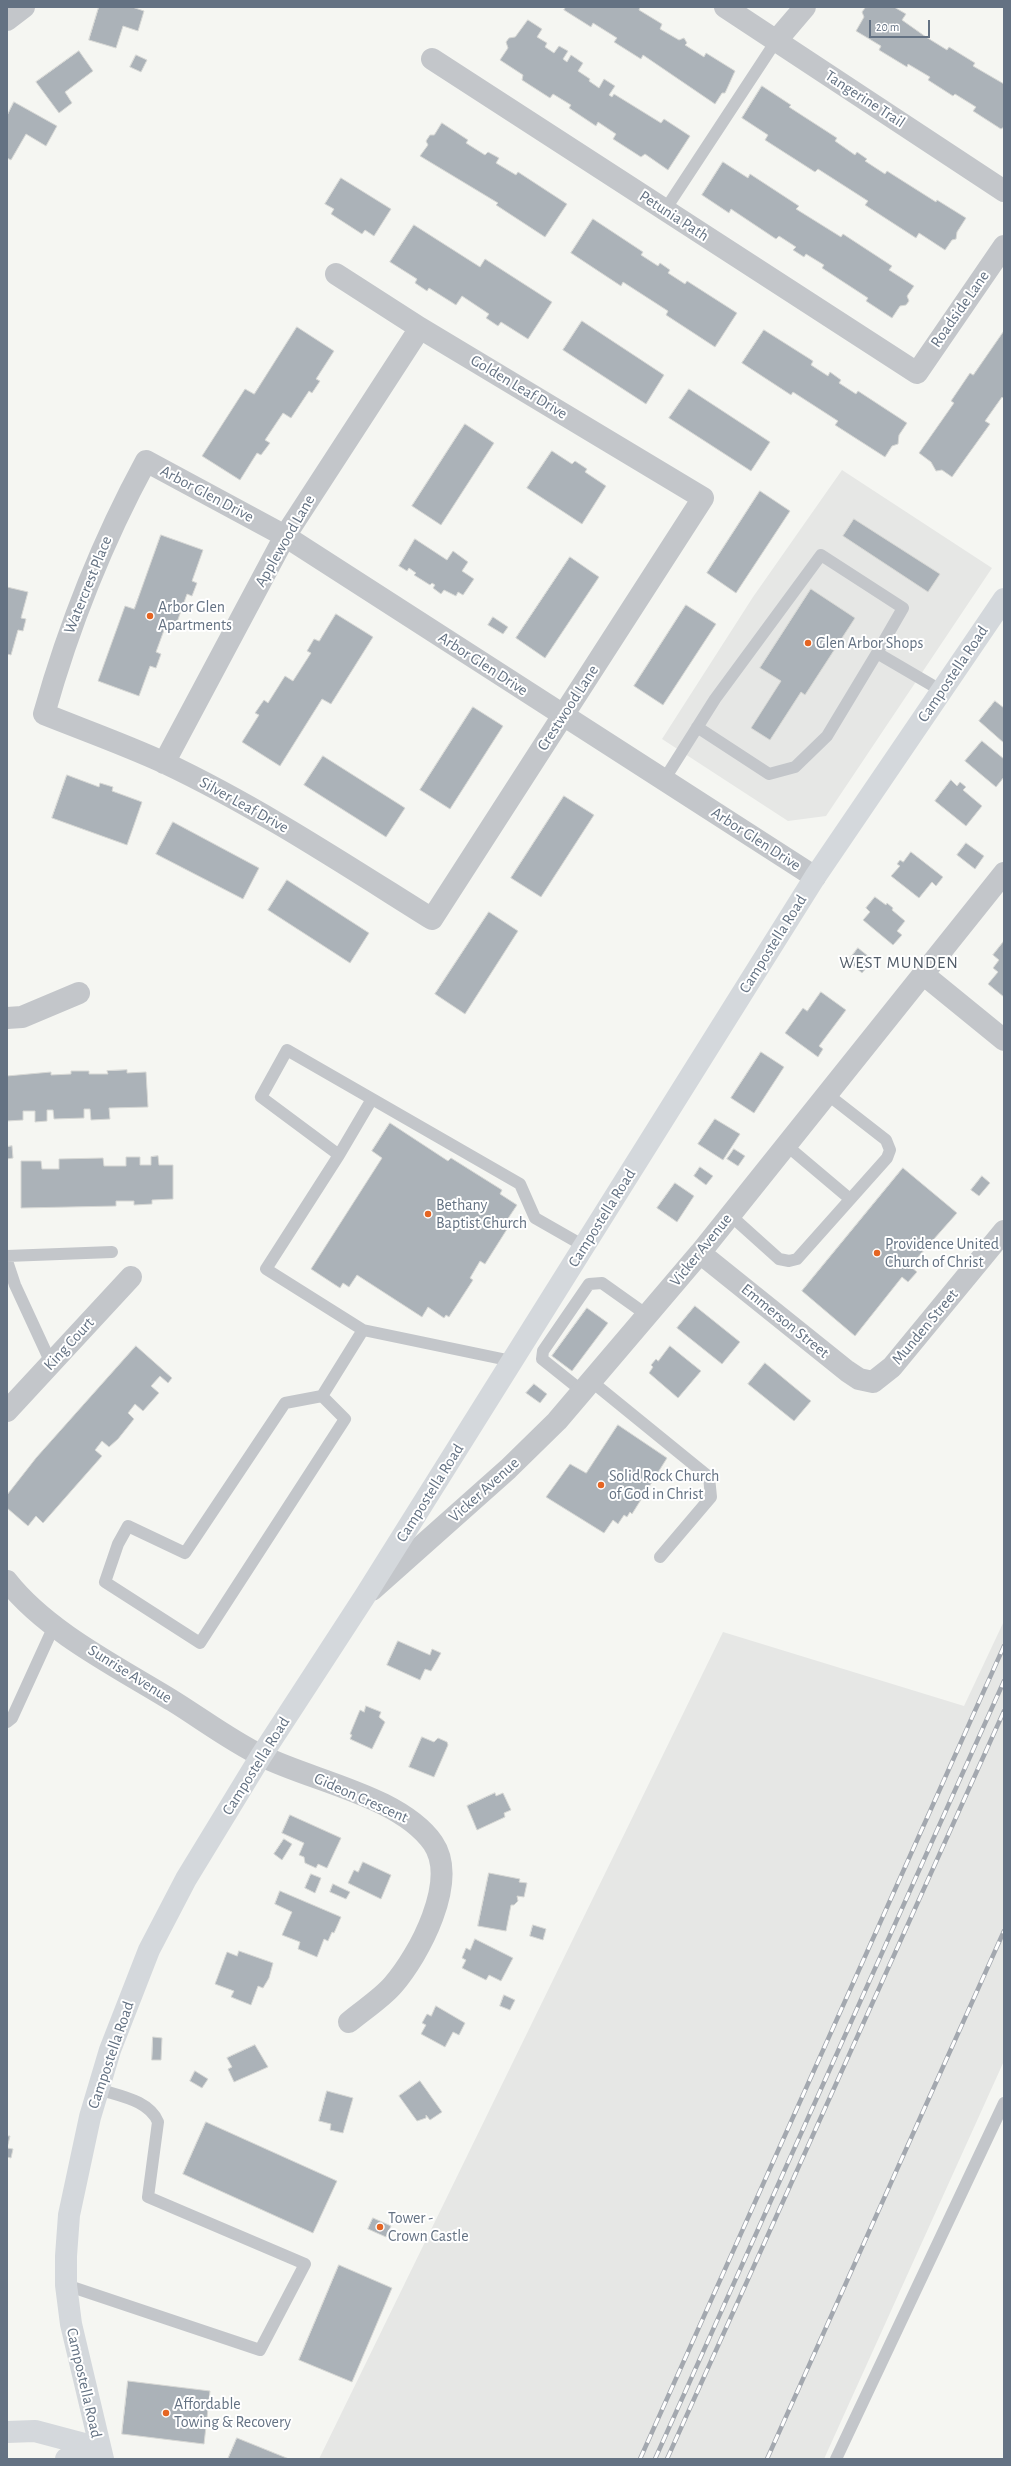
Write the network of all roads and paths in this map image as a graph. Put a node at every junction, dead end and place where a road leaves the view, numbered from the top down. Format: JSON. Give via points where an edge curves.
{"nodes":[{"id":1,"x":24,"y":7,"type":"edge"},
{"id":2,"x":725,"y":7,"type":"edge"},
{"id":3,"x":806,"y":7,"type":"edge"},
{"id":4,"x":7,"y":20,"type":"edge"},
{"id":5,"x":776,"y":41,"type":"junction"},
{"id":6,"x":432,"y":59,"type":"dead end"},
{"id":7,"x":1004,"y":191,"type":"edge"},
{"id":8,"x":665,"y":210,"type":"junction"},
{"id":9,"x":1004,"y":246,"type":"edge"},
{"id":10,"x":336,"y":274,"type":"dead end"},
{"id":11,"x":420,"y":328,"type":"junction"},
{"id":12,"x":916,"y":373,"type":"joint"},
{"id":13,"x":146,"y":461,"type":"joint"},
{"id":14,"x":703,"y":498,"type":"joint"},
{"id":15,"x":285,"y":536,"type":"junction"},
{"id":16,"x":1004,"y":600,"type":"edge"},
{"id":17,"x":877,"y":653,"type":"junction"},
{"id":18,"x":942,"y":691,"type":"junction"},
{"id":19,"x":44,"y":714,"type":"joint"},
{"id":20,"x":564,"y":715,"type":"junction"},
{"id":21,"x":697,"y":727,"type":"junction"},
{"id":22,"x":164,"y":763,"type":"junction"},
{"id":23,"x":664,"y":780,"type":"junction"},
{"id":24,"x":1004,"y":873,"type":"edge"},
{"id":25,"x":815,"y":877,"type":"junction"},
{"id":26,"x":432,"y":919,"type":"joint"},
{"id":27,"x":923,"y":974,"type":"junction"},
{"id":28,"x":79,"y":994,"type":"dead end"},
{"id":29,"x":7,"y":1018,"type":"edge"},
{"id":30,"x":1004,"y":1040,"type":"edge"},
{"id":31,"x":827,"y":1094,"type":"junction"},
{"id":32,"x":372,"y":1099,"type":"junction"},
{"id":33,"x":786,"y":1145,"type":"junction"},
{"id":34,"x":340,"y":1155,"type":"junction"},
{"id":35,"x":850,"y":1199,"type":"junction"},
{"id":36,"x":730,"y":1215,"type":"junction"},
{"id":37,"x":1004,"y":1231,"type":"edge"},
{"id":38,"x":584,"y":1246,"type":"junction"},
{"id":39,"x":112,"y":1252,"type":"dead end"},
{"id":40,"x":700,"y":1253,"type":"junction"},
{"id":41,"x":7,"y":1256,"type":"edge"},
{"id":42,"x":7,"y":1261,"type":"edge"},
{"id":43,"x":131,"y":1277,"type":"dead end"},
{"id":44,"x":647,"y":1315,"type":"junction"},
{"id":45,"x":363,"y":1330,"type":"junction"},
{"id":46,"x":512,"y":1361,"type":"junction"},
{"id":47,"x":51,"y":1363,"type":"junction"},
{"id":48,"x":873,"y":1382,"type":"joint"},
{"id":49,"x":587,"y":1386,"type":"junction"},
{"id":50,"x":322,"y":1396,"type":"junction"},
{"id":51,"x":7,"y":1411,"type":"edge"},
{"id":52,"x":660,"y":1557,"type":"dead end"},
{"id":53,"x":7,"y":1581,"type":"edge"},
{"id":54,"x":365,"y":1596,"type":"junction"},
{"id":55,"x":54,"y":1626,"type":"junction"},
{"id":56,"x":7,"y":1722,"type":"edge"},
{"id":57,"x":261,"y":1756,"type":"junction"},
{"id":58,"x":349,"y":2022,"type":"dead end"},
{"id":59,"x":98,"y":2089,"type":"junction"},
{"id":60,"x":1004,"y":2103,"type":"edge"},
{"id":61,"x":66,"y":2284,"type":"junction"},
{"id":62,"x":7,"y":2432,"type":"edge"},
{"id":63,"x":101,"y":2453,"type":"edge"},
{"id":64,"x":66,"y":2459,"type":"edge"},
{"id":65,"x":836,"y":2459,"type":"edge"}],
"edges":[{"from":1,"to":4,"type":"street"},
{"from":2,"to":5,"type":"street","name":"Tangerine Trail"},
{"from":3,"to":5,"type":"street"},
{"from":5,"to":7,"type":"street","name":"Tangerine Trail"},
{"from":5,"to":8,"type":"lane"},
{"from":6,"to":8,"type":"street","name":"Petunia Path"},
{"from":8,"to":12,"type":"street","name":"Petunia Path"},
{"from":9,"to":12,"type":"street","name":"Roadside Lane"},
{"from":10,"to":11,"type":"street","name":"Golden Leaf Drive"},
{"from":11,"to":14,"type":"street","name":"Golden Leaf Drive"},
{"from":11,"to":15,"type":"street","name":"Applewood Lane"},
{"from":13,"to":15,"type":"street","name":"Arbor Glen Drive"},
{"from":13,"to":19,"type":"street","name":"Watercrest Place","via":[[100,552],[77,608]]},
{"from":14,"to":20,"type":"street","name":"Crestwood Lane"},
{"from":15,"to":20,"type":"street","name":"Arbor Glen Drive"},
{"from":15,"to":22,"type":"street","name":"Applewood Lane"},
{"from":16,"to":18,"type":"main road","name":"Campostella Road"},
{"from":17,"to":18,"type":"lane"},
{"from":17,"to":21,"type":"lane","via":[[827,736],[795,767],[769,774]]},
{"from":17,"to":21,"type":"lane","via":[[903,608],[821,555]]},
{"from":18,"to":25,"type":"main road","name":"Campostella Road"},
{"from":19,"to":22,"type":"street","name":"Silver Leaf Drive"},
{"from":20,"to":23,"type":"street","name":"Arbor Glen Drive"},
{"from":20,"to":26,"type":"street","name":"Crestwood Lane"},
{"from":21,"to":23,"type":"lane"},
{"from":22,"to":26,"type":"street","name":"Silver Leaf Drive","via":[[290,831]]},
{"from":23,"to":25,"type":"street","name":"Arbor Glen Drive"},
{"from":24,"to":27,"type":"street","name":"Vicker Avenue"},
{"from":25,"to":38,"type":"main road","name":"Campostella Road"},
{"from":27,"to":30,"type":"street"},
{"from":27,"to":31,"type":"street","name":"Vicker Avenue"},
{"from":28,"to":29,"type":"street","via":[[22,1017]]},
{"from":31,"to":33,"type":"street","name":"Vicker Avenue"},
{"from":31,"to":35,"type":"lane","via":[[886,1140],[890,1150],[887,1158]]},
{"from":32,"to":34,"type":"lane"},
{"from":32,"to":34,"type":"lane","via":[[287,1050],[261,1097]]},
{"from":32,"to":38,"type":"lane","via":[[520,1184],[535,1218]]},
{"from":33,"to":35,"type":"lane"},
{"from":33,"to":36,"type":"street","name":"Vicker Avenue"},
{"from":34,"to":45,"type":"lane","via":[[266,1269]]},
{"from":35,"to":36,"type":"lane","via":[[797,1259],[789,1261],[779,1259]]},
{"from":36,"to":40,"type":"street","name":"Vicker Avenue"},
{"from":37,"to":48,"type":"street","name":"Munden Street","via":[[892,1367]]},
{"from":38,"to":46,"type":"main road","name":"Campostella Road"},
{"from":39,"to":41,"type":"lane"},
{"from":40,"to":44,"type":"street","name":"Vicker Avenue"},
{"from":40,"to":48,"type":"street","name":"Emmerson Street","via":[[847,1371],[859,1379]]},
{"from":42,"to":47,"type":"lane","via":[[15,1285]]},
{"from":43,"to":47,"type":"street","name":"King Court"},
{"from":44,"to":49,"type":"street","name":"Vicker Avenue"},
{"from":44,"to":49,"type":"lane","via":[[602,1283],[589,1284],[543,1352],[542,1359]]},
{"from":45,"to":46,"type":"lane"},
{"from":45,"to":50,"type":"lane"},
{"from":46,"to":54,"type":"main road","name":"Campostella Road"},
{"from":47,"to":51,"type":"street","name":"King Court"},
{"from":49,"to":52,"type":"lane","via":[[709,1477],[711,1497]]},
{"from":49,"to":54,"type":"street","name":"Vicker Avenue","via":[[557,1421],[508,1469]]},
{"from":50,"to":50,"type":"lane","via":[[345,1418],[200,1643],[105,1582],[118,1544],[128,1526],[185,1553],[285,1403]]},
{"from":53,"to":55,"type":"street","name":"Sunrise Avenue"},
{"from":54,"to":57,"type":"main road","name":"Campostella Road"},
{"from":55,"to":56,"type":"lane","via":[[12,1718]]},
{"from":55,"to":57,"type":"street","name":"Sunrise Avenue"},
{"from":57,"to":58,"type":"street","name":"Gideon Crescent","via":[[384,1806],[418,1824],[434,1845],[442,1869],[440,1894],[414,1955],[393,1985]]},
{"from":57,"to":59,"type":"main road","name":"Campostella Road","via":[[165,1917],[133,1990]]},
{"from":59,"to":61,"type":"main road","name":"Campostella Road","via":[[69,2215]]},
{"from":59,"to":61,"type":"lane","via":[[137,2102],[154,2112],[158,2122],[148,2197],[305,2264],[260,2350]]},
{"from":60,"to":65,"type":"lane"},
{"from":61,"to":63,"type":"main road","name":"Campostella Road","via":[[71,2324]]},
{"from":62,"to":63,"type":"main road","via":[[34,2431]]},
{"from":63,"to":64,"type":"main road"}]}
